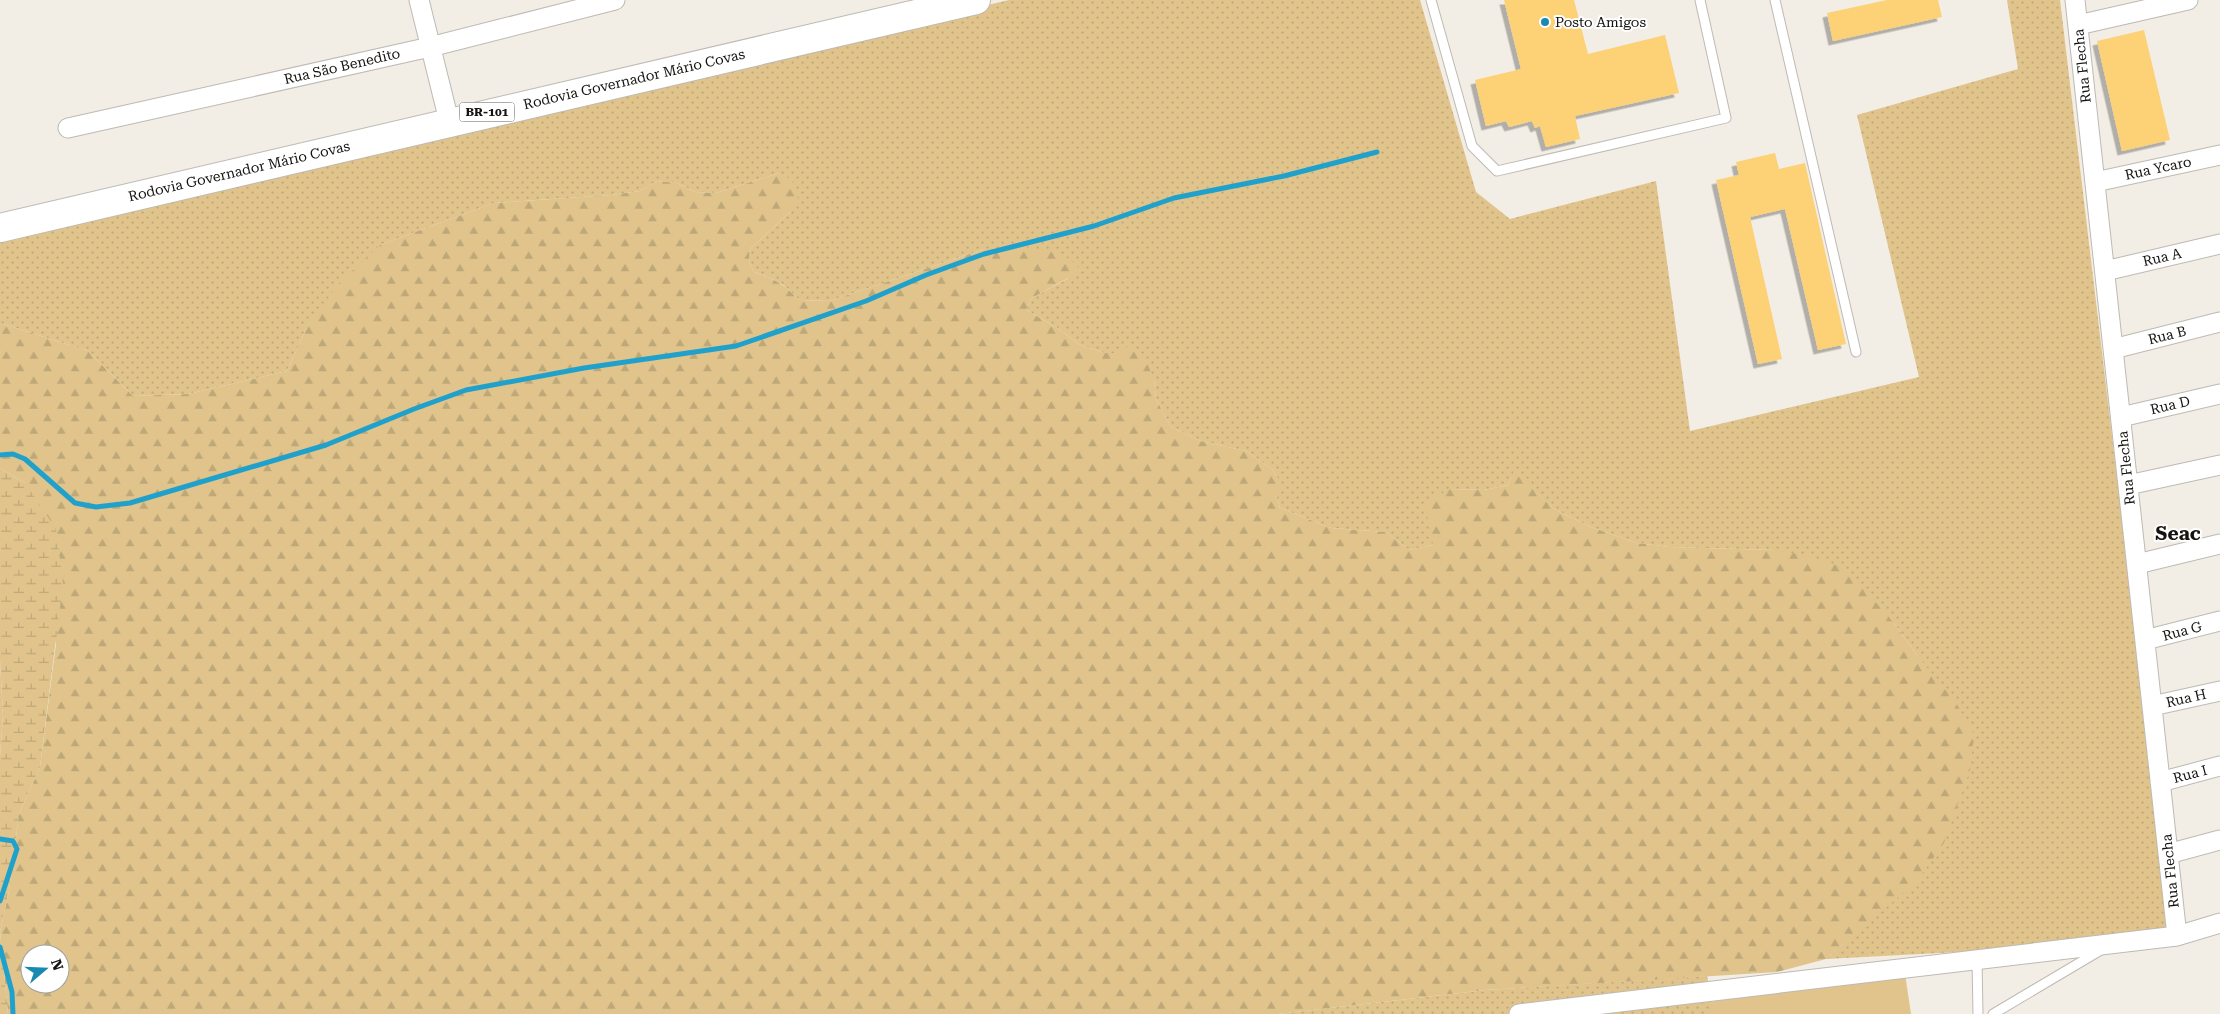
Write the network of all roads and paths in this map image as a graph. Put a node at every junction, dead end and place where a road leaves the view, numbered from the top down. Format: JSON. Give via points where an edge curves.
{"nodes":[{"id":1,"x":419,"y":0,"type":"edge"},
{"id":2,"x":615,"y":0,"type":"edge"},
{"id":3,"x":976,"y":0,"type":"edge"},
{"id":4,"x":1431,"y":0,"type":"edge"},
{"id":5,"x":1700,"y":0,"type":"edge"},
{"id":6,"x":1776,"y":0,"type":"edge"},
{"id":7,"x":2074,"y":0,"type":"edge"},
{"id":8,"x":2188,"y":0,"type":"edge"},
{"id":9,"x":2078,"y":25,"type":"junction"},
{"id":10,"x":430,"y":47,"type":"junction"},
{"id":11,"x":449,"y":121,"type":"junction"},
{"id":12,"x":68,"y":128,"type":"dead end"},
{"id":13,"x":2220,"y":154,"type":"edge"},
{"id":14,"x":2095,"y":182,"type":"junction"},
{"id":15,"x":0,"y":228,"type":"edge"},
{"id":16,"x":2220,"y":244,"type":"edge"},
{"id":17,"x":2105,"y":271,"type":"junction"},
{"id":18,"x":2220,"y":322,"type":"edge"},
{"id":19,"x":2113,"y":348,"type":"junction"},
{"id":20,"x":1856,"y":352,"type":"dead end"},
{"id":21,"x":2220,"y":394,"type":"edge"},
{"id":22,"x":2121,"y":417,"type":"junction"},
{"id":23,"x":2220,"y":466,"type":"edge"},
{"id":24,"x":2128,"y":485,"type":"junction"},
{"id":25,"x":2220,"y":544,"type":"edge"},
{"id":26,"x":2137,"y":564,"type":"junction"},
{"id":27,"x":2220,"y":621,"type":"edge"},
{"id":28,"x":2145,"y":640,"type":"junction"},
{"id":29,"x":2220,"y":691,"type":"edge"},
{"id":30,"x":2152,"y":706,"type":"junction"},
{"id":31,"x":2220,"y":766,"type":"edge"},
{"id":32,"x":2160,"y":782,"type":"junction"},
{"id":33,"x":2220,"y":840,"type":"edge"},
{"id":34,"x":2168,"y":854,"type":"junction"},
{"id":35,"x":2220,"y":923,"type":"edge"},
{"id":36,"x":2177,"y":936,"type":"junction"},
{"id":37,"x":2111,"y":944,"type":"junction"},
{"id":38,"x":1977,"y":960,"type":"junction"},
{"id":39,"x":1519,"y":1014,"type":"edge"},
{"id":40,"x":1978,"y":1014,"type":"edge"},
{"id":41,"x":1993,"y":1014,"type":"edge"}],
"edges":[{"from":1,"to":10,"type":"street"},
{"from":2,"to":10,"type":"street","name":"Rua São Benedito"},
{"from":3,"to":11,"type":"highway","name":"Rodovia Governador Mário Covas","number":"BR-101"},
{"from":4,"to":5,"type":"lane","via":[[1472,146],[1497,172],[1726,118]]},
{"from":6,"to":20,"type":"lane"},
{"from":7,"to":9,"type":"street","name":"Rua Flecha"},
{"from":8,"to":9,"type":"street"},
{"from":9,"to":14,"type":"street","name":"Rua Flecha"},
{"from":10,"to":11,"type":"street"},
{"from":10,"to":12,"type":"street","name":"Rua São Benedito"},
{"from":11,"to":15,"type":"highway","name":"Rodovia Governador Mário Covas","number":"BR-101"},
{"from":13,"to":14,"type":"street","name":"Rua Ycaro"},
{"from":14,"to":17,"type":"street","name":"Rua Flecha"},
{"from":16,"to":17,"type":"street","name":"Rua A"},
{"from":17,"to":19,"type":"street","name":"Rua Flecha"},
{"from":18,"to":19,"type":"street","name":"Rua B"},
{"from":19,"to":22,"type":"street","name":"Rua Flecha"},
{"from":21,"to":22,"type":"street","name":"Rua D"},
{"from":22,"to":24,"type":"street","name":"Rua Flecha"},
{"from":23,"to":24,"type":"street"},
{"from":24,"to":26,"type":"street","name":"Rua Flecha"},
{"from":25,"to":26,"type":"street"},
{"from":26,"to":28,"type":"street","name":"Rua Flecha"},
{"from":27,"to":28,"type":"street","name":"Rua G"},
{"from":28,"to":30,"type":"street","name":"Rua Flecha"},
{"from":29,"to":30,"type":"street","name":"Rua H"},
{"from":30,"to":32,"type":"street","name":"Rua Flecha"},
{"from":31,"to":32,"type":"street","name":"Rua I"},
{"from":32,"to":34,"type":"street","name":"Rua Flecha"},
{"from":33,"to":34,"type":"street"},
{"from":34,"to":36,"type":"street","name":"Rua Flecha"},
{"from":35,"to":36,"type":"street"},
{"from":36,"to":37,"type":"street"},
{"from":37,"to":38,"type":"street"},
{"from":37,"to":41,"type":"lane"},
{"from":38,"to":39,"type":"street"},
{"from":38,"to":40,"type":"lane"}]}
